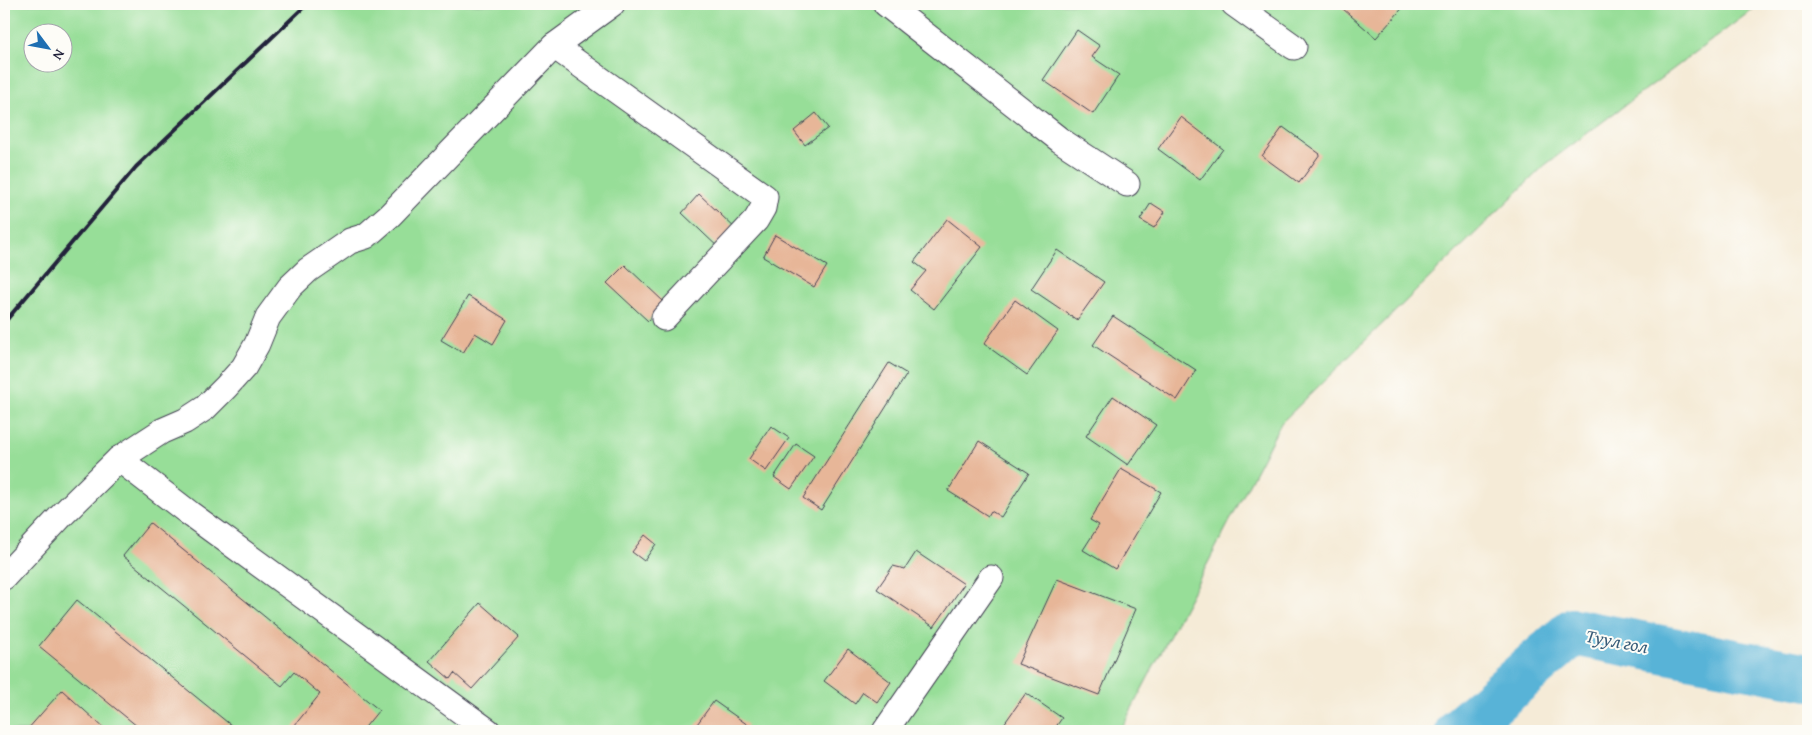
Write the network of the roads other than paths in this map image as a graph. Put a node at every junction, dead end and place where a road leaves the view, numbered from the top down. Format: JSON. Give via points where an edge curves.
{"nodes":[{"id":1,"x":612,"y":4,"type":"edge"},
{"id":2,"x":886,"y":4,"type":"edge"},
{"id":3,"x":1234,"y":4,"type":"edge"},
{"id":4,"x":554,"y":46,"type":"junction"},
{"id":5,"x":1294,"y":47,"type":"dead end"},
{"id":6,"x":1127,"y":184,"type":"dead end"},
{"id":7,"x":664,"y":318,"type":"dead end"},
{"id":8,"x":119,"y":459,"type":"junction"},
{"id":9,"x":4,"y":577,"type":"edge"},
{"id":10,"x":991,"y":578,"type":"dead end"},
{"id":11,"x":488,"y":731,"type":"edge"},
{"id":12,"x":885,"y":731,"type":"edge"}],
"edges":[{"from":1,"to":4,"type":"street"},
{"from":2,"to":6,"type":"street","via":[[1060,140]]},
{"from":3,"to":5,"type":"street"},
{"from":4,"to":7,"type":"street","via":[[764,197],[763,208],[756,220]]},
{"from":4,"to":8,"type":"street","via":[[390,215],[366,236],[331,253],[290,287],[268,317],[244,367],[205,408]]},
{"from":8,"to":9,"type":"street"},
{"from":8,"to":11,"type":"street"},
{"from":10,"to":12,"type":"street"}]}
